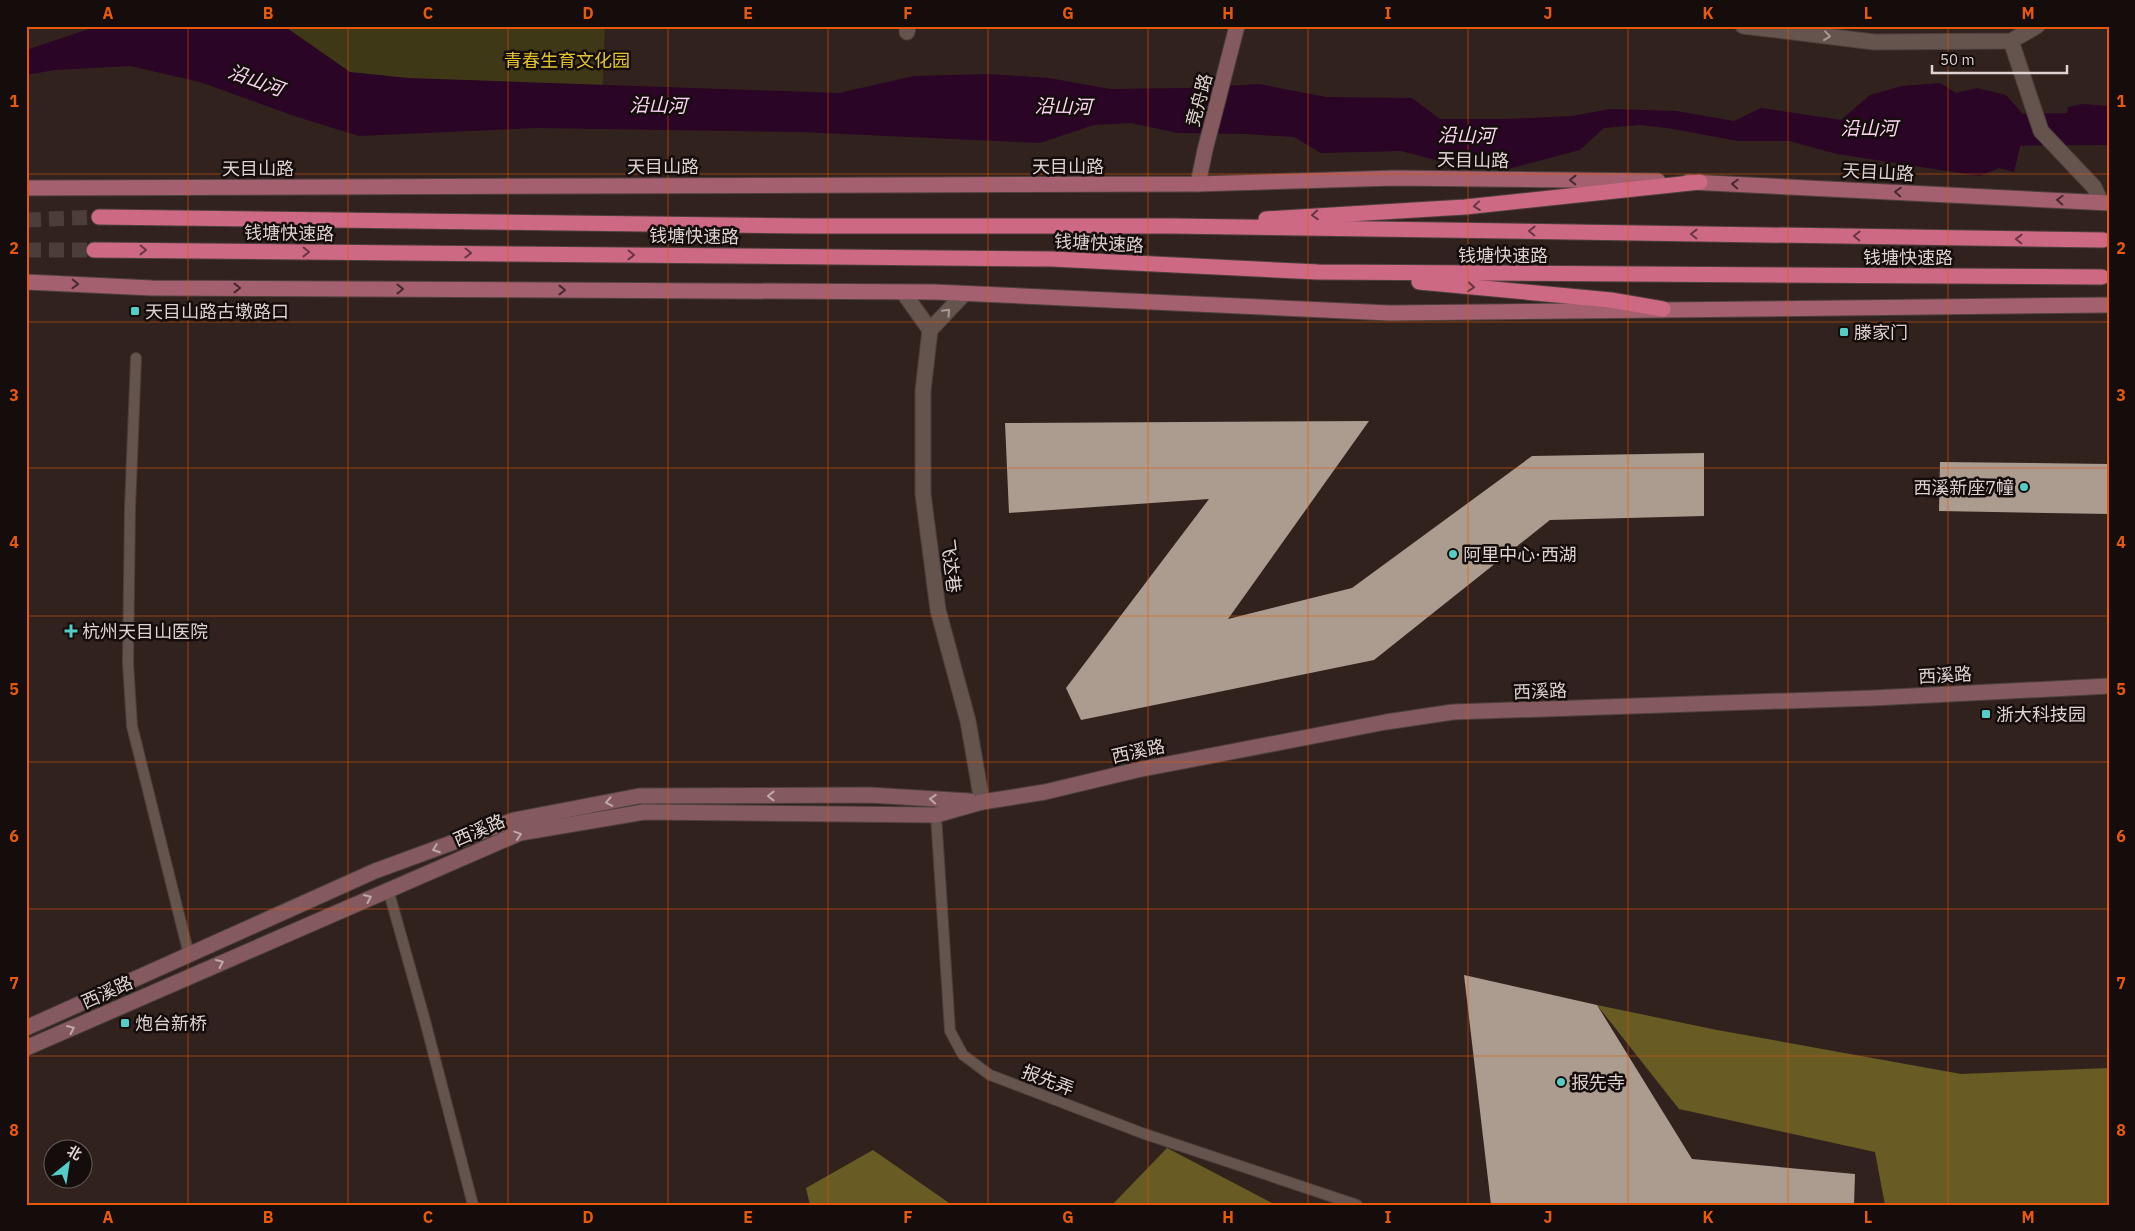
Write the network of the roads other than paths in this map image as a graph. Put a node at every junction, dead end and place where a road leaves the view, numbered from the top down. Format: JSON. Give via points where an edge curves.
{"nodes":[{"id":1,"x":1744,"y":26,"type":"edge"},
{"id":2,"x":2037,"y":26,"type":"edge"},
{"id":3,"x":1237,"y":29,"type":"edge"},
{"id":4,"x":2012,"y":42,"type":"junction"},
{"id":5,"x":1700,"y":182,"type":"junction"},
{"id":6,"x":1198,"y":184,"type":"junction"},
{"id":7,"x":26,"y":188,"type":"edge"},
{"id":8,"x":2105,"y":202,"type":"edge"},
{"id":9,"x":99,"y":217,"type":"tunnel mouth"},
{"id":10,"x":1172,"y":226,"type":"junction"},
{"id":11,"x":2103,"y":240,"type":"dead end"},
{"id":12,"x":94,"y":250,"type":"tunnel mouth"},
{"id":13,"x":1318,"y":272,"type":"junction"},
{"id":14,"x":2102,"y":277,"type":"dead end"},
{"id":15,"x":26,"y":282,"type":"edge"},
{"id":16,"x":903,"y":292,"type":"junction"},
{"id":17,"x":964,"y":294,"type":"junction"},
{"id":18,"x":2109,"y":305,"type":"edge"},
{"id":19,"x":1663,"y":309,"type":"junction"},
{"id":20,"x":930,"y":330,"type":"junction"},
{"id":21,"x":136,"y":358,"type":"dead end"},
{"id":22,"x":2109,"y":686,"type":"edge"},
{"id":23,"x":982,"y":802,"type":"junction"},
{"id":24,"x":936,"y":815,"type":"junction"},
{"id":25,"x":388,"y":889,"type":"junction"},
{"id":26,"x":189,"y":955,"type":"junction"},
{"id":27,"x":26,"y":1028,"type":"edge"},
{"id":28,"x":26,"y":1048,"type":"edge"},
{"id":29,"x":473,"y":1205,"type":"edge"},
{"id":30,"x":1357,"y":1205,"type":"edge"}],
"edges":[{"from":1,"to":4,"type":"street","one_way":true,"via":[[1874,42]]},
{"from":2,"to":4,"type":"street"},
{"from":3,"to":6,"type":"main road","name":"竞舟路"},
{"from":4,"to":8,"type":"street","via":[[2041,131],[2094,186]]},
{"from":5,"to":6,"type":"main road","name":"天目山路","one_way":true,"via":[[1395,178]]},
{"from":8,"to":5,"type":"main road","name":"天目山路","one_way":true},
{"from":5,"to":10,"type":"highway","one_way":true,"via":[[1465,207]]},
{"from":6,"to":7,"type":"main road","name":"天目山路"},
{"from":9,"to":10,"type":"highway","name":"钱塘快速路","via":[[810,226]]},
{"from":11,"to":10,"type":"highway","name":"钱塘快速路","one_way":true},
{"from":12,"to":13,"type":"highway","name":"钱塘快速路","one_way":true,"via":[[1052,259]]},
{"from":13,"to":14,"type":"highway","name":"钱塘快速路"},
{"from":13,"to":19,"type":"highway","one_way":true,"via":[[1611,300]]},
{"from":15,"to":16,"type":"main road","one_way":true,"via":[[152,288]]},
{"from":16,"to":17,"type":"main road"},
{"from":16,"to":20,"type":"street"},
{"from":17,"to":19,"type":"main road","via":[[1390,312]]},
{"from":20,"to":17,"type":"street","one_way":true},
{"from":18,"to":19,"type":"main road"},
{"from":20,"to":23,"type":"street","name":"飞达巷","via":[[923,391],[923,494],[938,610],[968,721]]},
{"from":21,"to":26,"type":"lane","via":[[129,556],[128,663],[132,726]]},
{"from":22,"to":23,"type":"main road","name":"西溪路","via":[[1873,698],[1453,712],[1386,722]]},
{"from":23,"to":24,"type":"main road","name":"西溪路"},
{"from":23,"to":26,"type":"main road","name":"西溪路","one_way":true,"via":[[869,795],[639,796],[524,818],[374,871]]},
{"from":25,"to":24,"type":"main road","name":"西溪路","one_way":true,"via":[[520,833],[644,812]]},
{"from":24,"to":30,"type":"lane","name":"报先弄","via":[[950,1031],[963,1055],[990,1075],[1142,1134]]},
{"from":28,"to":25,"type":"main road","name":"西溪路","one_way":true},
{"from":25,"to":29,"type":"lane"},
{"from":26,"to":27,"type":"main road","name":"西溪路"}]}
